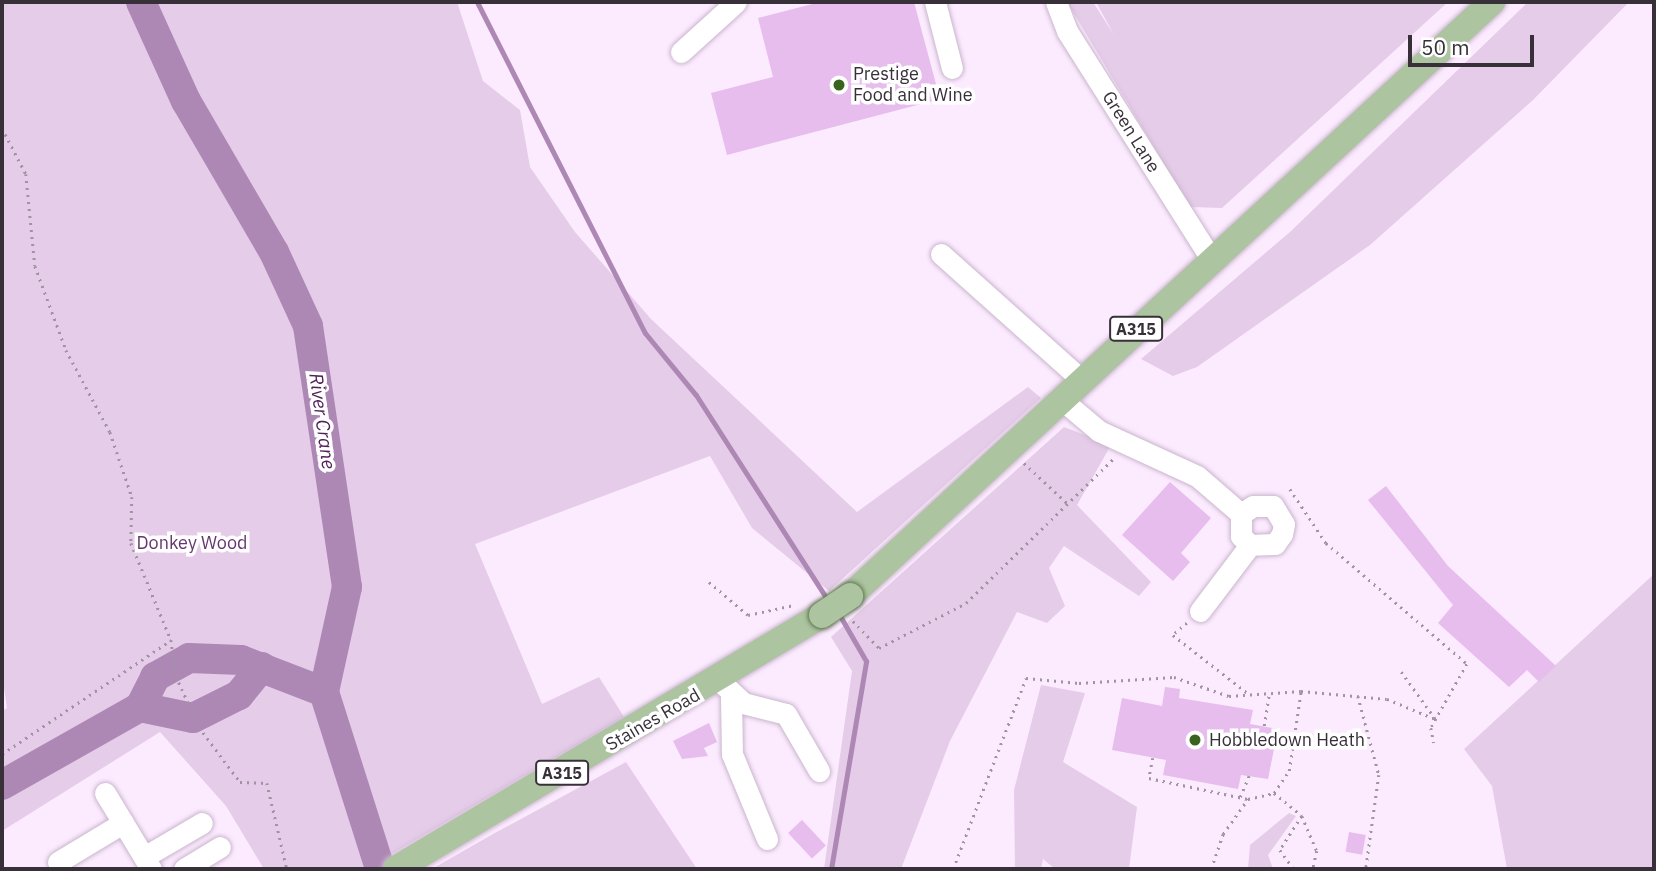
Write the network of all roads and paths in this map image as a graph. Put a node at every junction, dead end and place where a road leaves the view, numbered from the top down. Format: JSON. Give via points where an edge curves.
{"nodes":[{"id":1,"x":736,"y":2,"type":"edge"},
{"id":2,"x":935,"y":2,"type":"edge"},
{"id":3,"x":1056,"y":2,"type":"edge"},
{"id":4,"x":1492,"y":2,"type":"edge"},
{"id":5,"x":681,"y":52,"type":"dead end"},
{"id":6,"x":952,"y":68,"type":"dead end"},
{"id":7,"x":2,"y":128,"type":"edge"},
{"id":8,"x":942,"y":254,"type":"dead end"},
{"id":9,"x":1212,"y":260,"type":"junction"},
{"id":10,"x":1082,"y":380,"type":"junction"},
{"id":11,"x":1061,"y":399,"type":"junction"},
{"id":12,"x":1124,"y":444,"type":"junction"},
{"id":13,"x":1009,"y":448,"type":"junction"},
{"id":14,"x":1290,"y":489,"type":"dead end"},
{"id":15,"x":1067,"y":503,"type":"junction"},
{"id":16,"x":1241,"y":514,"type":"junction"},
{"id":17,"x":1250,"y":545,"type":"junction"},
{"id":18,"x":709,"y":582,"type":"dead end"},
{"id":19,"x":830,"y":607,"type":"junction"},
{"id":20,"x":1200,"y":611,"type":"joint"},
{"id":21,"x":171,"y":640,"type":"junction"},
{"id":22,"x":1401,"y":672,"type":"dead end"},
{"id":23,"x":726,"y":689,"type":"junction"},
{"id":24,"x":1301,"y":691,"type":"junction"},
{"id":25,"x":1269,"y":694,"type":"junction"},
{"id":26,"x":1250,"y":695,"type":"junction"},
{"id":27,"x":1359,"y":696,"type":"junction"},
{"id":28,"x":1435,"y":719,"type":"junction"},
{"id":29,"x":1264,"y":726,"type":"dead end"},
{"id":30,"x":1434,"y":743,"type":"dead end"},
{"id":31,"x":2,"y":754,"type":"edge"},
{"id":32,"x":1153,"y":758,"type":"dead end"},
{"id":33,"x":819,"y":771,"type":"dead end"},
{"id":34,"x":1249,"y":776,"type":"dead end"},
{"id":35,"x":105,"y":793,"type":"dead end"},
{"id":36,"x":1274,"y":793,"type":"junction"},
{"id":37,"x":1240,"y":797,"type":"junction"},
{"id":38,"x":1248,"y":799,"type":"junction"},
{"id":39,"x":1302,"y":816,"type":"junction"},
{"id":40,"x":123,"y":823,"type":"junction"},
{"id":41,"x":202,"y":823,"type":"dead end"},
{"id":42,"x":767,"y":839,"type":"dead end"},
{"id":43,"x":220,"y":847,"type":"dead end"},
{"id":44,"x":58,"y":863,"type":"dead end"},
{"id":45,"x":147,"y":863,"type":"edge"},
{"id":46,"x":400,"y":867,"type":"edge"},
{"id":47,"x":1212,"y":867,"type":"edge"},
{"id":48,"x":184,"y":869,"type":"edge"},
{"id":49,"x":288,"y":869,"type":"edge"},
{"id":50,"x":953,"y":869,"type":"edge"},
{"id":51,"x":1216,"y":869,"type":"edge"},
{"id":52,"x":1294,"y":869,"type":"edge"},
{"id":53,"x":1313,"y":869,"type":"edge"},
{"id":54,"x":1366,"y":869,"type":"edge"}],
"edges":[{"from":1,"to":5,"type":"street"},
{"from":2,"to":6,"type":"street"},
{"from":3,"to":9,"type":"street","name":"Green Lane","via":[[1067,30]]},
{"from":4,"to":9,"type":"main road","number":"A315"},
{"from":7,"to":21,"type":"path","via":[[26,174],[35,266],[66,350],[110,432],[132,497],[131,544]]},
{"from":8,"to":10,"type":"street"},
{"from":9,"to":10,"type":"main road","number":"A315"},
{"from":10,"to":11,"type":"main road","number":"A315"},
{"from":11,"to":12,"type":"street"},
{"from":11,"to":13,"type":"main road","number":"A315"},
{"from":12,"to":15,"type":"path"},
{"from":12,"to":16,"type":"street","via":[[1197,476]]},
{"from":13,"to":15,"type":"path"},
{"from":13,"to":19,"type":"main road","number":"A315"},
{"from":14,"to":28,"type":"path","via":[[1326,543],[1467,664]]},
{"from":15,"to":19,"type":"path","via":[[966,603],[879,648]]},
{"from":16,"to":17,"type":"street","via":[[1241,537]]},
{"from":16,"to":17,"type":"street","via":[[1253,506],[1273,506],[1284,524],[1275,544]]},
{"from":17,"to":20,"type":"street"},
{"from":18,"to":19,"type":"path","via":[[748,615]]},
{"from":19,"to":23,"type":"main road","number":"A315"},
{"from":20,"to":26,"type":"path","via":[[1174,635]]},
{"from":21,"to":31,"type":"path"},
{"from":21,"to":49,"type":"path","via":[[176,676],[192,702],[199,727],[240,782],[267,783]]},
{"from":22,"to":28,"type":"path"},
{"from":23,"to":33,"type":"street","via":[[786,714]]},
{"from":23,"to":42,"type":"street","via":[[732,754]]},
{"from":23,"to":46,"type":"main road","name":"Staines Road","number":"A315"},
{"from":24,"to":25,"type":"path"},
{"from":24,"to":27,"type":"path"},
{"from":24,"to":36,"type":"path","via":[[1289,771]]},
{"from":25,"to":26,"type":"path"},
{"from":25,"to":29,"type":"path"},
{"from":26,"to":50,"type":"path","via":[[1229,696],[1174,677],[1079,683],[1026,678]]},
{"from":27,"to":28,"type":"path","via":[[1387,699]]},
{"from":27,"to":54,"type":"path","via":[[1379,775]]},
{"from":28,"to":30,"type":"path"},
{"from":32,"to":37,"type":"path","via":[[1149,778]]},
{"from":34,"to":37,"type":"path"},
{"from":35,"to":40,"type":"street"},
{"from":36,"to":38,"type":"path"},
{"from":36,"to":39,"type":"path"},
{"from":37,"to":38,"type":"path"},
{"from":38,"to":47,"type":"path","via":[[1223,834]]},
{"from":39,"to":52,"type":"path","via":[[1280,850]]},
{"from":39,"to":53,"type":"path","via":[[1317,850]]},
{"from":40,"to":44,"type":"street"},
{"from":40,"to":45,"type":"street"},
{"from":41,"to":45,"type":"street"},
{"from":43,"to":48,"type":"street"},
{"from":47,"to":51,"type":"path"}]}
